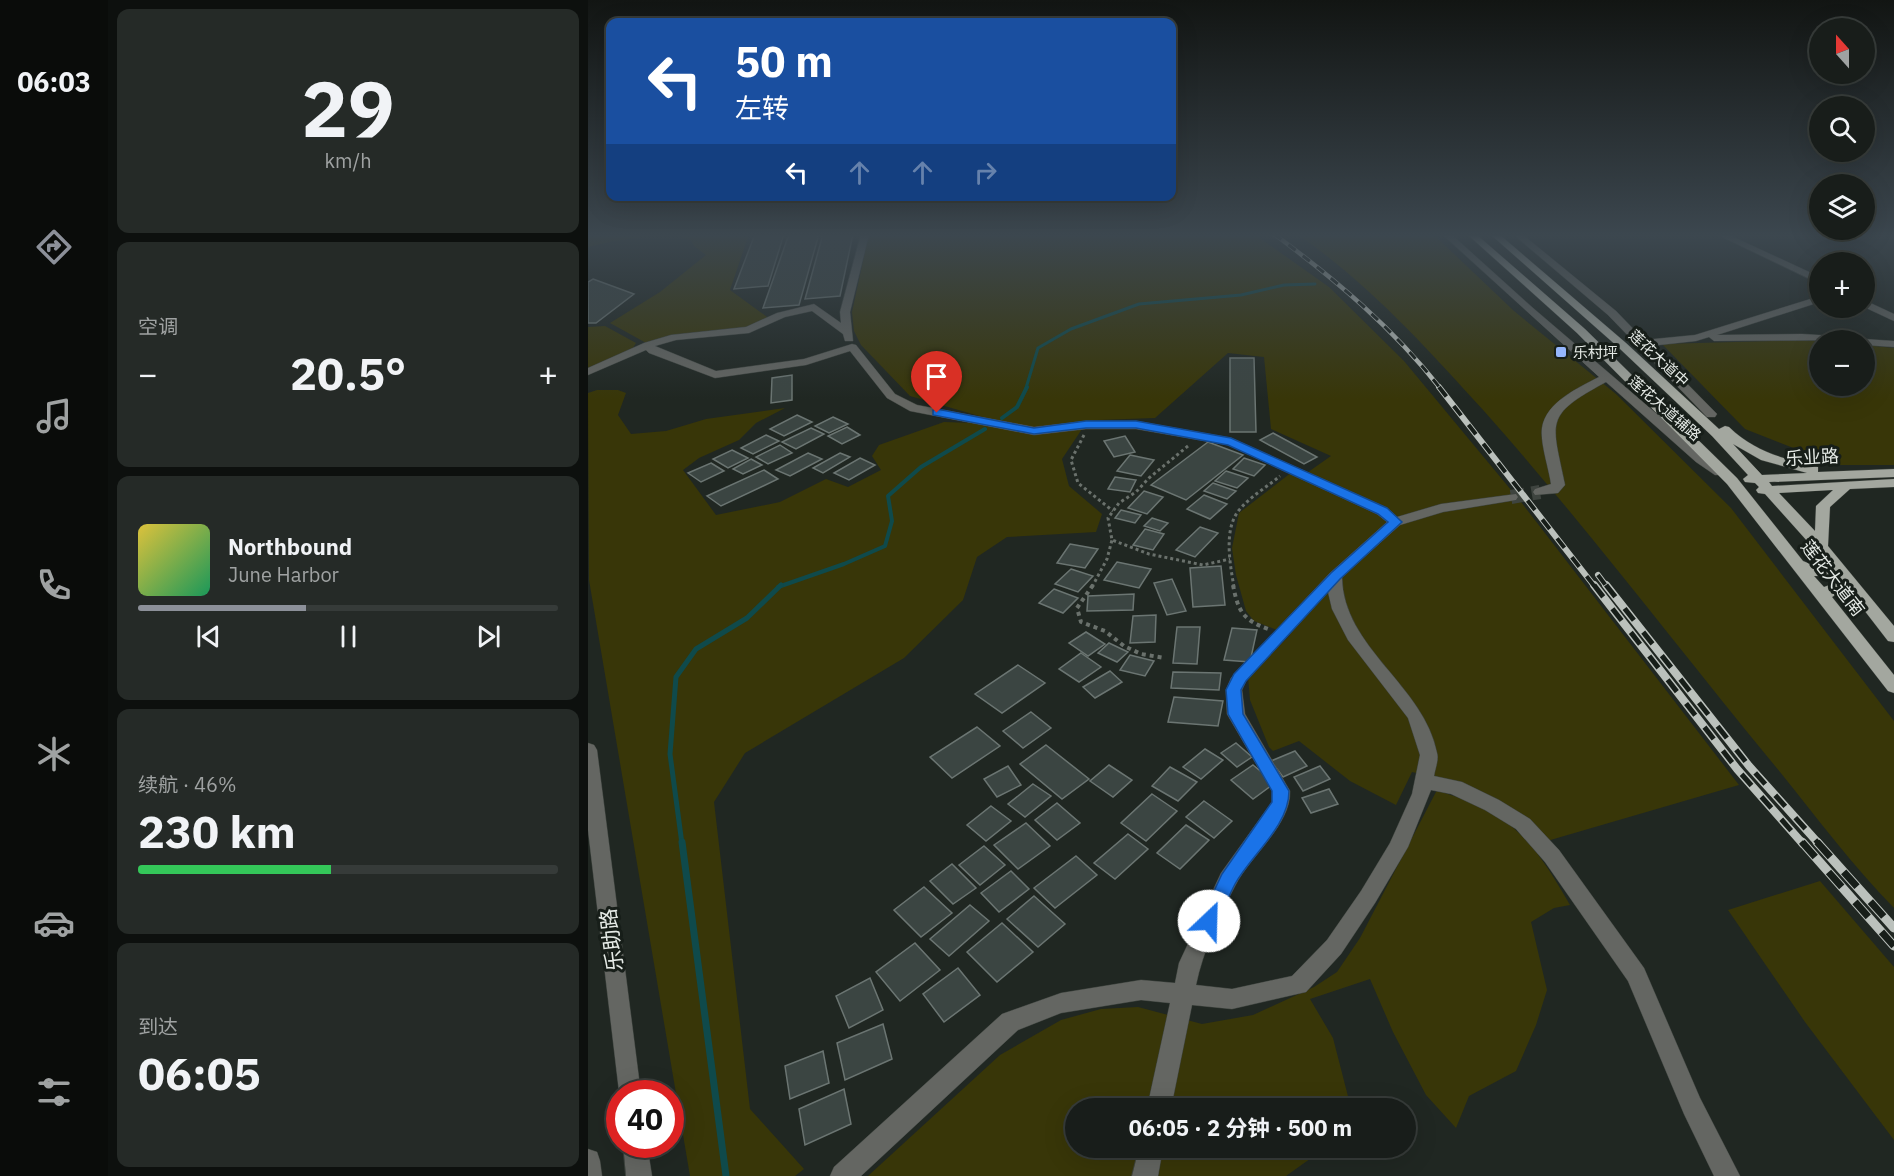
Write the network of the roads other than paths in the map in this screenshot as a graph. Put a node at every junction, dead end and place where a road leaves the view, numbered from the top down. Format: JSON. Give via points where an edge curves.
{"nodes":[{"id":1,"x":851,"y":289,"type":"edge"},
{"id":2,"x":1505,"y":289,"type":"edge"},
{"id":3,"x":1533,"y":289,"type":"edge"},
{"id":4,"x":1557,"y":289,"type":"edge"},
{"id":5,"x":1583,"y":289,"type":"edge"},
{"id":6,"x":1809,"y":302,"type":"edge"},
{"id":7,"x":1875,"y":308,"type":"edge"},
{"id":8,"x":1894,"y":318,"type":"edge"},
{"id":9,"x":847,"y":332,"type":"junction"},
{"id":10,"x":1809,"y":337,"type":"edge"},
{"id":11,"x":1696,"y":338,"type":"junction"},
{"id":12,"x":1643,"y":343,"type":"junction"},
{"id":13,"x":1875,"y":343,"type":"edge"},
{"id":14,"x":1894,"y":344,"type":"edge"},
{"id":15,"x":648,"y":345,"type":"junction"},
{"id":16,"x":852,"y":347,"type":"junction"},
{"id":17,"x":588,"y":372,"type":"edge"},
{"id":18,"x":1607,"y":377,"type":"junction"},
{"id":19,"x":1711,"y":414,"type":"junction"},
{"id":20,"x":1716,"y":434,"type":"junction"},
{"id":21,"x":1894,"y":472,"type":"edge"},
{"id":22,"x":1834,"y":474,"type":"junction"},
{"id":23,"x":1757,"y":478,"type":"junction"},
{"id":24,"x":1894,"y":483,"type":"edge"},
{"id":25,"x":1848,"y":484,"type":"junction"},
{"id":26,"x":1737,"y":486,"type":"junction"},
{"id":27,"x":1768,"y":490,"type":"junction"},
{"id":28,"x":1540,"y":492,"type":"tunnel mouth"},
{"id":29,"x":1511,"y":497,"type":"tunnel mouth"},
{"id":30,"x":1395,"y":522,"type":"junction"},
{"id":31,"x":1821,"y":546,"type":"junction"},
{"id":32,"x":1834,"y":563,"type":"junction"},
{"id":33,"x":1799,"y":565,"type":"junction"},
{"id":34,"x":1335,"y":576,"type":"junction"},
{"id":35,"x":1860,"y":594,"type":"junction"},
{"id":36,"x":1824,"y":597,"type":"junction"},
{"id":37,"x":1894,"y":637,"type":"edge"},
{"id":38,"x":1894,"y":687,"type":"edge"},
{"id":39,"x":588,"y":750,"type":"edge"},
{"id":40,"x":1424,"y":780,"type":"junction"},
{"id":41,"x":1183,"y":995,"type":"junction"},
{"id":42,"x":627,"y":1080,"type":"edge"},
{"id":43,"x":1161,"y":1098,"type":"edge"},
{"id":44,"x":637,"y":1158,"type":"edge"},
{"id":45,"x":1149,"y":1158,"type":"edge"},
{"id":46,"x":588,"y":1161,"type":"edge"},
{"id":47,"x":589,"y":1176,"type":"edge"},
{"id":48,"x":639,"y":1176,"type":"edge"},
{"id":49,"x":843,"y":1176,"type":"edge"},
{"id":50,"x":1145,"y":1176,"type":"edge"},
{"id":51,"x":1727,"y":1176,"type":"edge"}],
"edges":[{"from":1,"to":9,"type":"street","via":[[845,312]]},
{"from":2,"to":18,"type":"street","name":"莲花大道辅路"},
{"from":3,"to":26,"type":"main road","name":"莲花大道中"},
{"from":4,"to":20,"type":"main road","name":"莲花大道中"},
{"from":5,"to":12,"type":"street","name":"莲花大道辅路"},
{"from":6,"to":11,"type":"street"},
{"from":7,"to":8,"type":"street"},
{"from":9,"to":15,"type":"street","via":[[814,307],[781,315],[749,330],[675,337]]},
{"from":9,"to":16,"type":"street"},
{"from":10,"to":11,"type":"street"},
{"from":11,"to":12,"type":"street"},
{"from":12,"to":19,"type":"street","name":"莲花大道辅路"},
{"from":13,"to":14,"type":"street"},
{"from":15,"to":16,"type":"street","via":[[653,351],[715,375],[806,362]]},
{"from":15,"to":17,"type":"street"},
{"from":16,"to":30,"type":"street","via":[[891,396],[914,408],[1034,431],[1136,424],[1231,442],[1382,511]]},
{"from":18,"to":26,"type":"street","name":"莲花大道辅路"},
{"from":18,"to":28,"type":"street","via":[[1575,394],[1552,415],[1548,430],[1558,485]]},
{"from":19,"to":20,"type":"main road"},
{"from":19,"to":22,"type":"main road","via":[[1752,452],[1779,463]]},
{"from":20,"to":23,"type":"main road","name":"莲花大道中"},
{"from":21,"to":22,"type":"main road","name":"乐业路"},
{"from":22,"to":23,"type":"main road","name":"乐业路"},
{"from":23,"to":26,"type":"main road","name":"乐业路"},
{"from":23,"to":27,"type":"main road","name":"莲花大道中"},
{"from":24,"to":25,"type":"main road","name":"乐业路"},
{"from":25,"to":27,"type":"main road","name":"乐业路"},
{"from":25,"to":31,"type":"main road","via":[[1823,506]]},
{"from":26,"to":27,"type":"main road","name":"乐业路"},
{"from":26,"to":33,"type":"main road","name":"莲花大道南"},
{"from":27,"to":31,"type":"main road","name":"莲花大道南"},
{"from":29,"to":30,"type":"street","via":[[1441,508]]},
{"from":30,"to":34,"type":"street"},
{"from":31,"to":32,"type":"main road","name":"莲花大道南"},
{"from":32,"to":33,"type":"main road","via":[[1827,571],[1819,572]]},
{"from":32,"to":35,"type":"main road","name":"莲花大道南"},
{"from":33,"to":36,"type":"main road","name":"莲花大道南"},
{"from":34,"to":40,"type":"street","via":[[1340,609],[1354,636],[1416,716],[1430,755]]},
{"from":34,"to":41,"type":"street","via":[[1239,678],[1234,690],[1240,724],[1281,791],[1281,802],[1228,879],[1190,963]]},
{"from":35,"to":36,"type":"main road","via":[[1833,587]]},
{"from":35,"to":37,"type":"main road","name":"莲花大道南"},
{"from":36,"to":38,"type":"main road","name":"莲花大道南"},
{"from":39,"to":42,"type":"street","name":"乐助路"},
{"from":40,"to":41,"type":"street","via":[[1398,847],[1368,897],[1334,947],[1298,985],[1232,999]]},
{"from":40,"to":51,"type":"street","via":[[1455,787],[1492,805],[1523,824],[1552,856],[1636,975],[1692,1106]]},
{"from":41,"to":43,"type":"street"},
{"from":41,"to":49,"type":"street","via":[[1141,990],[1061,1003],[1010,1022]]},
{"from":44,"to":48,"type":"street"},
{"from":45,"to":50,"type":"street"},
{"from":46,"to":47,"type":"street"}]}
